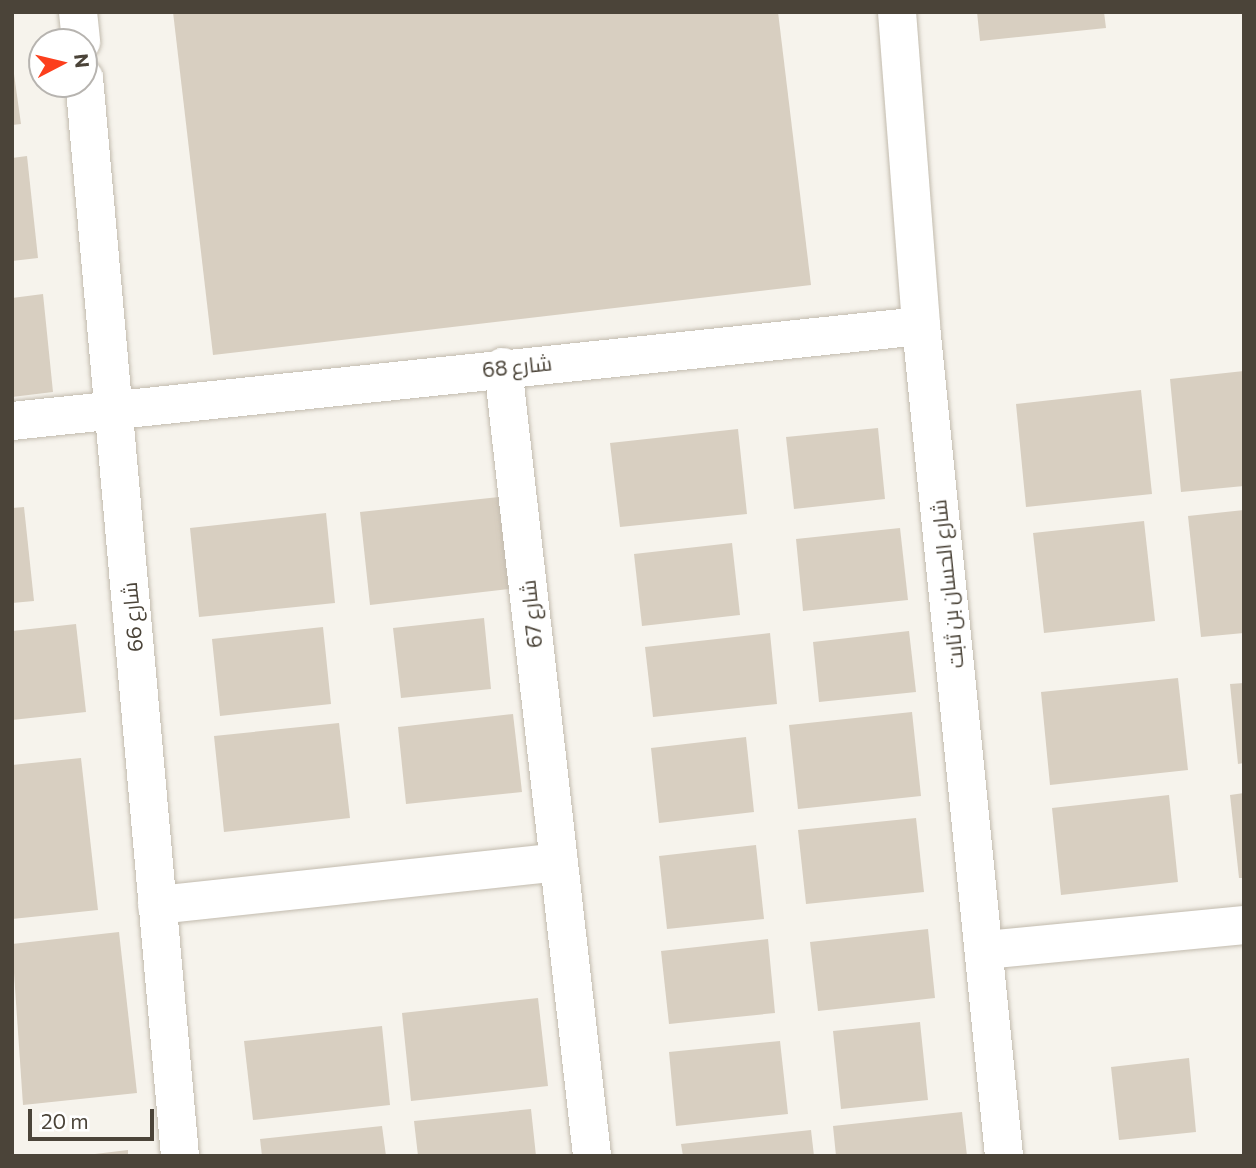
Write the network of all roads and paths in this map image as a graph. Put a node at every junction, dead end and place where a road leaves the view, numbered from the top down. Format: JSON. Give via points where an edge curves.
{"nodes":[{"id":1,"x":897,"y":12,"type":"edge"},
{"id":2,"x":86,"y":98,"type":"edge"},
{"id":3,"x":921,"y":326,"type":"junction"},
{"id":4,"x":503,"y":367,"type":"junction"},
{"id":5,"x":113,"y":406,"type":"junction"},
{"id":6,"x":12,"y":421,"type":"edge"},
{"id":7,"x":559,"y":862,"type":"junction"},
{"id":8,"x":158,"y":905,"type":"junction"},
{"id":9,"x":1244,"y":925,"type":"edge"},
{"id":10,"x":985,"y":950,"type":"junction"},
{"id":11,"x":180,"y":1156,"type":"edge"},
{"id":12,"x":592,"y":1156,"type":"edge"},
{"id":13,"x":1004,"y":1156,"type":"edge"}],
"edges":[{"from":1,"to":3,"type":"street","name":"شارع الحسان بن ثابت"},
{"from":2,"to":5,"type":"street","name":"شارع 66"},
{"from":3,"to":4,"type":"street","name":"شارع 68"},
{"from":3,"to":10,"type":"street","name":"شارع الحسان بن ثابت"},
{"from":4,"to":5,"type":"street","name":"شارع 68"},
{"from":4,"to":7,"type":"street","name":"شارع 67"},
{"from":5,"to":6,"type":"street","name":"شارع 68"},
{"from":5,"to":8,"type":"street","name":"شارع 66"},
{"from":7,"to":8,"type":"street"},
{"from":7,"to":12,"type":"street","name":"شارع 67"},
{"from":8,"to":11,"type":"street","name":"شارع 66"},
{"from":9,"to":10,"type":"street"},
{"from":10,"to":13,"type":"street","name":"شارع الحسان بن ثابت"}]}
